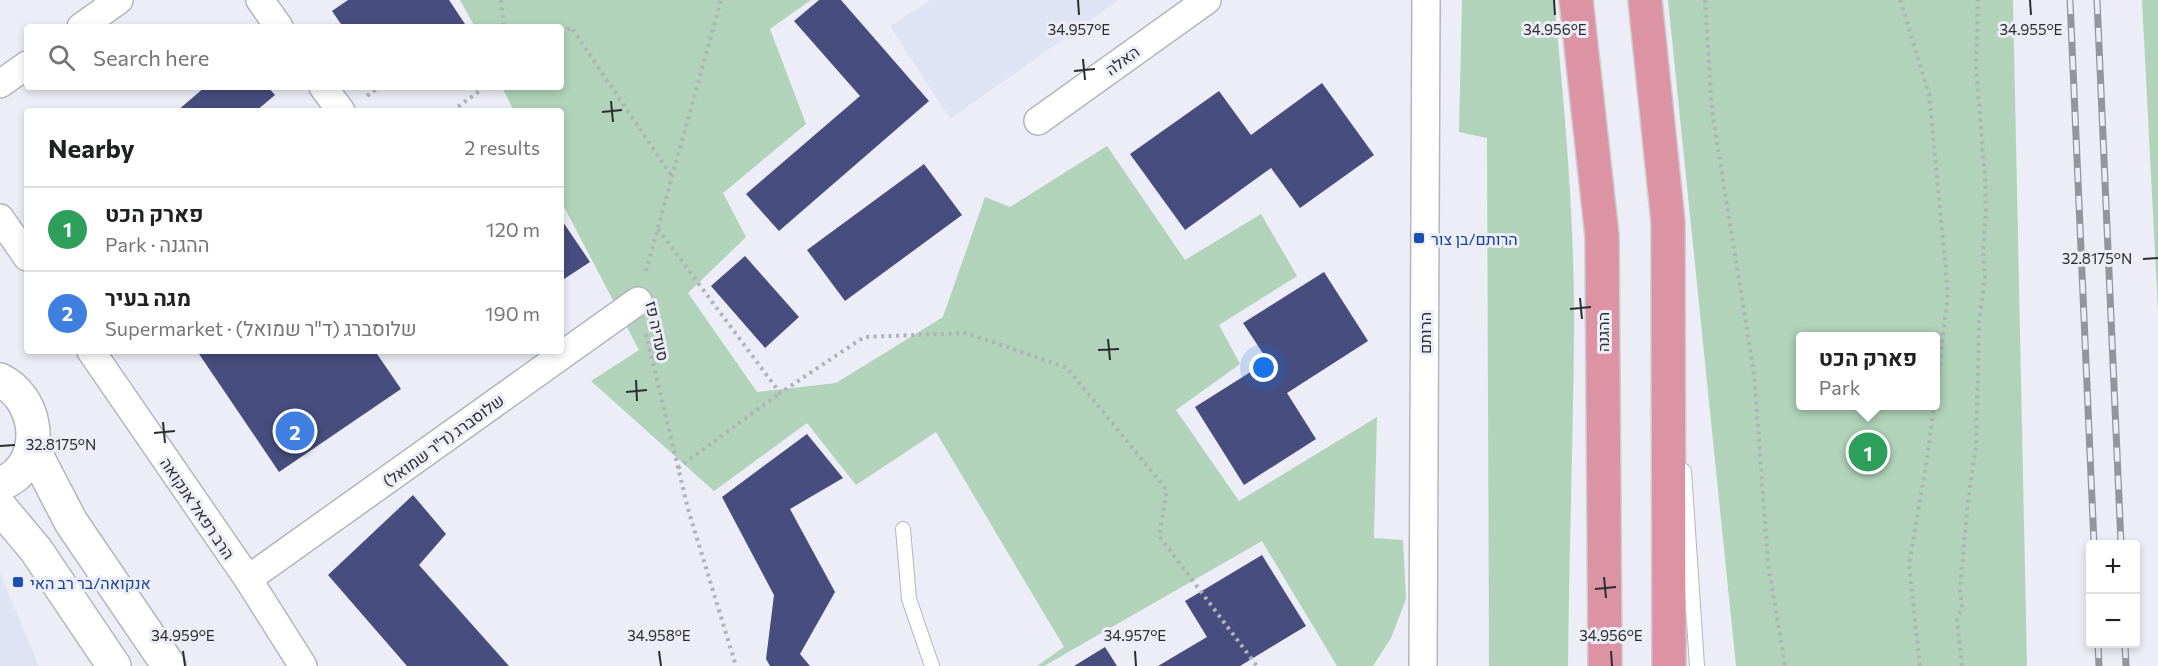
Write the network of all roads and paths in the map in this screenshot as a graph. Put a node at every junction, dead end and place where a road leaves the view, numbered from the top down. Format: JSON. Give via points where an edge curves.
{"nodes":[{"id":1,"x":119,"y":0,"type":"edge"},
{"id":2,"x":501,"y":0,"type":"edge"},
{"id":3,"x":721,"y":0,"type":"edge"},
{"id":4,"x":1207,"y":0,"type":"edge"},
{"id":5,"x":1426,"y":0,"type":"edge"},
{"id":6,"x":1576,"y":0,"type":"edge"},
{"id":7,"x":1645,"y":0,"type":"edge"},
{"id":8,"x":1705,"y":0,"type":"edge"},
{"id":9,"x":1900,"y":0,"type":"edge"},
{"id":10,"x":1978,"y":0,"type":"edge"},
{"id":11,"x":85,"y":24,"type":"edge"},
{"id":12,"x":504,"y":24,"type":"edge"},
{"id":13,"x":564,"y":32,"type":"edge"},
{"id":14,"x":24,"y":67,"type":"edge"},
{"id":15,"x":0,"y":84,"type":"edge"},
{"id":16,"x":325,"y":90,"type":"edge"},
{"id":17,"x":481,"y":90,"type":"edge"},
{"id":18,"x":339,"y":108,"type":"edge"},
{"id":19,"x":456,"y":108,"type":"edge"},
{"id":20,"x":1038,"y":121,"type":"dead end"},
{"id":21,"x":672,"y":176,"type":"junction"},
{"id":22,"x":0,"y":218,"type":"edge"},
{"id":23,"x":1668,"y":222,"type":"junction"},
{"id":24,"x":657,"y":229,"type":"junction"},
{"id":25,"x":24,"y":253,"type":"edge"},
{"id":26,"x":638,"y":301,"type":"junction"},
{"id":27,"x":93,"y":354,"type":"edge"},
{"id":28,"x":564,"y":354,"type":"edge"},
{"id":29,"x":564,"y":354,"type":"edge"},
{"id":30,"x":1940,"y":356,"type":"edge"},
{"id":31,"x":0,"y":380,"type":"edge"},
{"id":32,"x":780,"y":393,"type":"junction"},
{"id":33,"x":1933,"y":410,"type":"edge"},
{"id":34,"x":32,"y":447,"type":"junction"},
{"id":35,"x":678,"y":468,"type":"junction"},
{"id":36,"x":0,"y":485,"type":"edge"},
{"id":37,"x":0,"y":507,"type":"edge"},
{"id":38,"x":903,"y":529,"type":"dead end"},
{"id":39,"x":248,"y":579,"type":"junction"},
{"id":40,"x":114,"y":666,"type":"edge"},
{"id":41,"x":169,"y":666,"type":"edge"},
{"id":42,"x":303,"y":666,"type":"edge"},
{"id":43,"x":736,"y":666,"type":"edge"},
{"id":44,"x":932,"y":666,"type":"edge"},
{"id":45,"x":1257,"y":666,"type":"edge"},
{"id":46,"x":1423,"y":666,"type":"edge"},
{"id":47,"x":1605,"y":666,"type":"edge"},
{"id":48,"x":1669,"y":666,"type":"edge"},
{"id":49,"x":1697,"y":666,"type":"edge"},
{"id":50,"x":1785,"y":666,"type":"edge"},
{"id":51,"x":1920,"y":666,"type":"edge"},
{"id":52,"x":1962,"y":666,"type":"edge"}],
"edges":[{"from":1,"to":11,"type":"street"},
{"from":2,"to":12,"type":"path"},
{"from":3,"to":21,"type":"path","name":"סעדיה פז"},
{"from":4,"to":20,"type":"street","name":"האלה"},
{"from":5,"to":46,"type":"street","name":"הרותם"},
{"from":6,"to":47,"type":"highway","name":"ההגנה","via":[[1602,236]]},
{"from":7,"to":23,"type":"highway"},
{"from":8,"to":50,"type":"path","via":[[1712,111],[1754,374],[1768,563]]},
{"from":9,"to":30,"type":"path","via":[[1929,94],[1948,294]]},
{"from":10,"to":52,"type":"path","via":[[1976,67],[1985,177],[1985,278],[1979,321],[1976,446],[1958,620]]},
{"from":13,"to":21,"type":"path","via":[[571,27]]},
{"from":14,"to":15,"type":"street"},
{"from":16,"to":18,"type":"street"},
{"from":17,"to":19,"type":"path"},
{"from":21,"to":24,"type":"path","name":"סעדיה פז"},
{"from":22,"to":25,"type":"street"},
{"from":23,"to":48,"type":"highway"},
{"from":23,"to":49,"type":"lane"},
{"from":24,"to":26,"type":"path","name":"סעדיה פז"},
{"from":24,"to":32,"type":"path"},
{"from":26,"to":28,"type":"street","name":"שלוסברג (ד\"ר שמואל)"},
{"from":26,"to":35,"type":"path","name":"סעדיה פז"},
{"from":27,"to":39,"type":"street","name":"הרב רפאל אנקואה"},
{"from":29,"to":39,"type":"street","name":"שלוסברג (ד\"ר שמואל)"},
{"from":31,"to":34,"type":"street","via":[[14,389],[28,409]]},
{"from":32,"to":35,"type":"path"},
{"from":32,"to":45,"type":"path","via":[[864,336],[967,333],[1066,368],[1167,490],[1159,536]]},
{"from":33,"to":51,"type":"path","via":[[1909,565]]},
{"from":34,"to":36,"type":"street","via":[[16,474]]},
{"from":34,"to":41,"type":"street","via":[[71,522]]},
{"from":35,"to":43,"type":"path","name":"סעדיה פז"},
{"from":37,"to":40,"type":"street","via":[[36,550]]},
{"from":38,"to":44,"type":"lane","via":[[909,598]]},
{"from":39,"to":42,"type":"street","name":"הרב רפאל אנקואה"}]}
